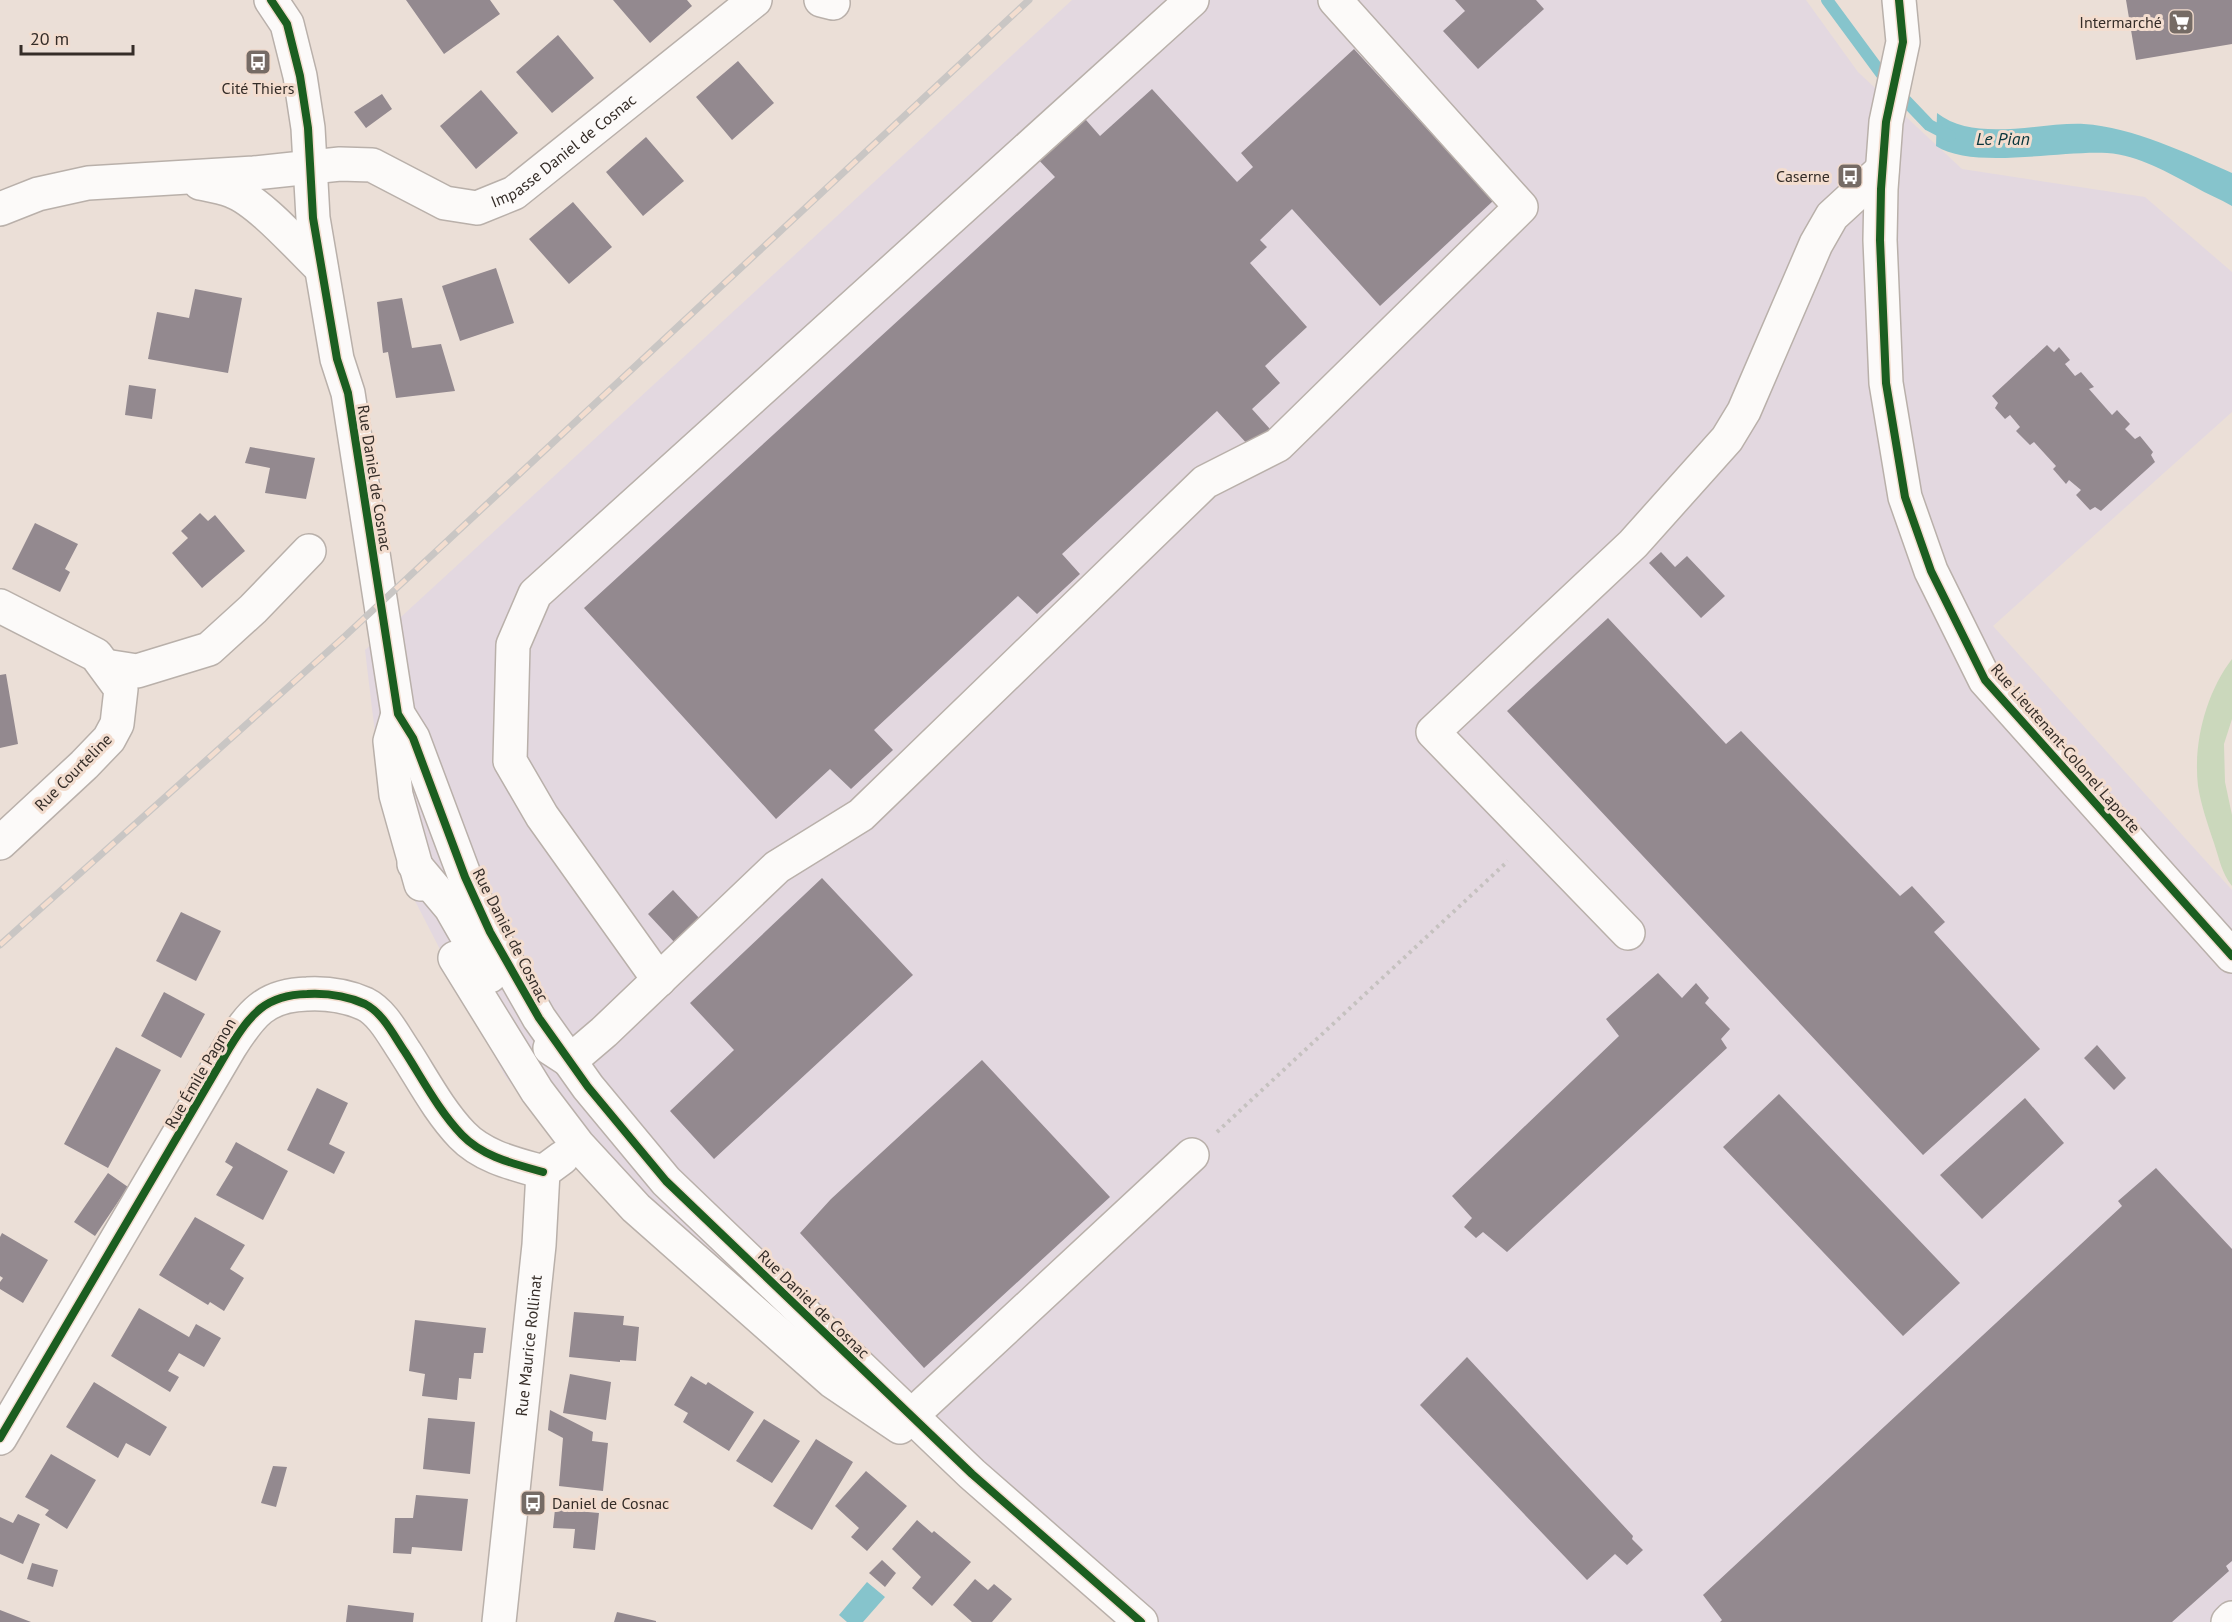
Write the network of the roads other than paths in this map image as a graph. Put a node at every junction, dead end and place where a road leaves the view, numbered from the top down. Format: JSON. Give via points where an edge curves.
{"nodes":[{"id":1,"x":271,"y":0,"type":"edge"},
{"id":2,"x":755,"y":0,"type":"edge"},
{"id":3,"x":1192,"y":0,"type":"edge"},
{"id":4,"x":1335,"y":0,"type":"edge"},
{"id":5,"x":1899,"y":0,"type":"edge"},
{"id":6,"x":309,"y":167,"type":"junction"},
{"id":7,"x":1882,"y":170,"type":"junction"},
{"id":8,"x":181,"y":178,"type":"junction"},
{"id":9,"x":0,"y":209,"type":"edge"},
{"id":10,"x":321,"y":268,"type":"junction"},
{"id":11,"x":309,"y":551,"type":"dead end"},
{"id":12,"x":0,"y":606,"type":"edge"},
{"id":13,"x":113,"y":678,"type":"junction"},
{"id":14,"x":398,"y":714,"type":"junction"},
{"id":15,"x":0,"y":843,"type":"edge"},
{"id":16,"x":414,"y":864,"type":"junction"},
{"id":17,"x":1628,"y":933,"type":"dead end"},
{"id":18,"x":2232,"y":956,"type":"edge"},
{"id":19,"x":659,"y":980,"type":"junction"},
{"id":20,"x":570,"y":1060,"type":"junction"},
{"id":21,"x":588,"y":1087,"type":"junction"},
{"id":22,"x":579,"y":1145,"type":"junction"},
{"id":23,"x":1192,"y":1155,"type":"road end"},
{"id":24,"x":543,"y":1172,"type":"junction"},
{"id":25,"x":855,"y":1362,"type":"junction"},
{"id":26,"x":911,"y":1416,"type":"junction"},
{"id":27,"x":0,"y":1438,"type":"edge"},
{"id":28,"x":972,"y":1474,"type":"junction"},
{"id":29,"x":2232,"y":1618,"type":"edge"},
{"id":30,"x":499,"y":1622,"type":"edge"},
{"id":31,"x":1141,"y":1622,"type":"edge"},
{"id":32,"x":2228,"y":1622,"type":"edge"}],
"edges":[{"from":1,"to":6,"type":"street","name":"Rue Daniel de Cosnac","via":[[287,24],[300,76]]},
{"from":2,"to":6,"type":"street","name":"Impasse Daniel de Cosnac","via":[[514,193],[477,208],[445,203],[372,165]]},
{"from":3,"to":19,"type":"street","via":[[534,594],[513,645],[510,761],[542,816]]},
{"from":4,"to":19,"type":"street","via":[[1521,207],[1278,445],[1205,482],[861,815],[777,867]]},
{"from":5,"to":7,"type":"street","name":"Rue Lieutenant-Colonel Laporte","via":[[1903,42],[1886,122]]},
{"from":6,"to":8,"type":"street","name":"Impasse Daniel de Cosnac"},
{"from":6,"to":10,"type":"street","name":"Rue Daniel de Cosnac"},
{"from":7,"to":17,"type":"street","via":[[1832,216],[1816,244],[1744,411],[1727,439],[1633,544],[1433,732]]},
{"from":7,"to":18,"type":"street","name":"Rue Lieutenant-Colonel Laporte","via":[[1880,240],[1886,383],[1905,497],[1931,571],[1985,680]]},
{"from":8,"to":9,"type":"street","name":"Impasse Daniel de Cosnac","via":[[60,188]]},
{"from":8,"to":10,"type":"street","via":[[233,191],[263,212]]},
{"from":10,"to":14,"type":"street","name":"Rue Daniel de Cosnac","via":[[337,359],[348,393]]},
{"from":11,"to":13,"type":"street","via":[[209,649]]},
{"from":12,"to":13,"type":"street","via":[[96,655]]},
{"from":13,"to":15,"type":"street","name":"Rue Courteline","via":[[117,724],[109,739]]},
{"from":14,"to":16,"type":"street","name":"Rue Daniel de Cosnac","via":[[390,741],[396,795]]},
{"from":14,"to":20,"type":"street","name":"Rue Daniel de Cosnac","via":[[413,738],[490,932],[539,1018]]},
{"from":16,"to":20,"type":"street","via":[[451,908],[522,1030]]},
{"from":16,"to":22,"type":"street","name":"Rue Daniel de Cosnac","via":[[441,935],[537,1091]]},
{"from":19,"to":20,"type":"street"},
{"from":20,"to":21,"type":"street","name":"Rue Daniel de Cosnac"},
{"from":21,"to":22,"type":"street"},
{"from":21,"to":25,"type":"street","name":"Rue Daniel de Cosnac","via":[[666,1181]]},
{"from":22,"to":24,"type":"street"},
{"from":22,"to":25,"type":"street","via":[[623,1162],[804,1338]]},
{"from":22,"to":28,"type":"street","name":"Rue Daniel de Cosnac","via":[[636,1208],[832,1381]]},
{"from":23,"to":26,"type":"street"},
{"from":24,"to":27,"type":"street","name":"Rue Émile Pagnon","via":[[494,1156],[463,1136],[445,1115],[386,1023],[366,1004],[314,993],[288,994],[266,1003],[248,1018],[230,1047]]},
{"from":24,"to":30,"type":"street","name":"Rue Maurice Rollinat","via":[[539,1245]]},
{"from":25,"to":26,"type":"street","name":"Rue Daniel de Cosnac"},
{"from":26,"to":28,"type":"street","name":"Rue Daniel de Cosnac"},
{"from":28,"to":31,"type":"street","name":"Rue Daniel de Cosnac"},
{"from":29,"to":32,"type":"street"}]}
